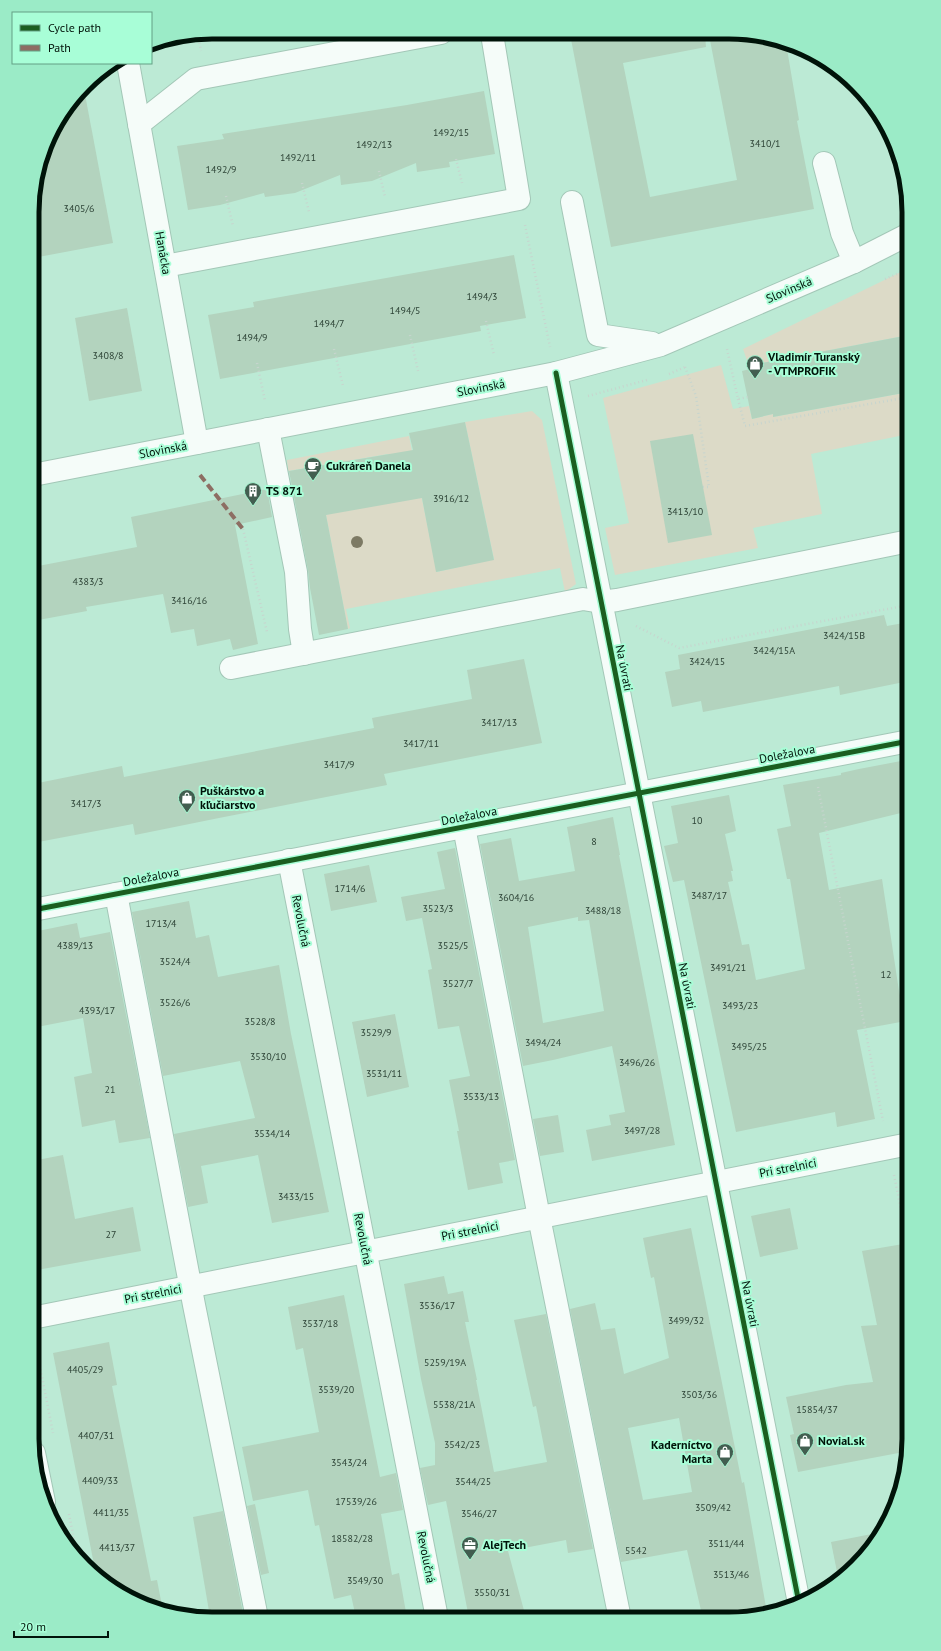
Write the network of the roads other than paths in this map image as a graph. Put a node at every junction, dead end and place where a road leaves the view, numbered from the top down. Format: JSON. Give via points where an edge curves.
{"nodes":[{"id":1,"x":409,"y":39,"type":"edge"},
{"id":2,"x":493,"y":39,"type":"edge"},
{"id":3,"x":128,"y":64,"type":"edge"},
{"id":4,"x":139,"y":124,"type":"junction"},
{"id":5,"x":824,"y":163,"type":"dead end"},
{"id":6,"x":572,"y":202,"type":"dead end"},
{"id":7,"x":902,"y":238,"type":"edge"},
{"id":8,"x":854,"y":262,"type":"junction"},
{"id":9,"x":165,"y":266,"type":"junction"},
{"id":10,"x":662,"y":345,"type":"junction"},
{"id":11,"x":556,"y":373,"type":"junction"},
{"id":12,"x":268,"y":429,"type":"junction"},
{"id":13,"x":197,"y":443,"type":"junction"},
{"id":14,"x":39,"y":474,"type":"edge"},
{"id":15,"x":902,"y":542,"type":"edge"},
{"id":16,"x":601,"y":602,"type":"junction"},
{"id":17,"x":304,"y":654,"type":"junction"},
{"id":18,"x":231,"y":668,"type":"dead end"},
{"id":19,"x":902,"y":742,"type":"edge"},
{"id":20,"x":639,"y":793,"type":"junction"},
{"id":21,"x":464,"y":827,"type":"junction"},
{"id":22,"x":289,"y":860,"type":"junction"},
{"id":23,"x":116,"y":894,"type":"junction"},
{"id":24,"x":39,"y":909,"type":"edge"},
{"id":25,"x":898,"y":1146,"type":"edge"},
{"id":26,"x":716,"y":1182,"type":"junction"},
{"id":27,"x":539,"y":1217,"type":"junction"},
{"id":28,"x":366,"y":1252,"type":"junction"},
{"id":29,"x":192,"y":1286,"type":"junction"},
{"id":30,"x":39,"y":1317,"type":"edge"},
{"id":31,"x":798,"y":1598,"type":"edge"},
{"id":32,"x":256,"y":1612,"type":"edge"},
{"id":33,"x":437,"y":1612,"type":"edge"},
{"id":34,"x":619,"y":1612,"type":"edge"}],
"edges":[{"from":1,"to":4,"type":"street","via":[[196,79]]},
{"from":2,"to":9,"type":"street","via":[[519,199]]},
{"from":3,"to":4,"type":"street","name":"Hanácka"},
{"from":4,"to":9,"type":"street","name":"Hanácka"},
{"from":5,"to":8,"type":"street","via":[[842,233]]},
{"from":6,"to":10,"type":"street","via":[[598,335]]},
{"from":7,"to":8,"type":"street","name":"Slovinská"},
{"from":8,"to":10,"type":"street","name":"Slovinská"},
{"from":9,"to":13,"type":"street","name":"Hanácka"},
{"from":10,"to":11,"type":"street","name":"Slovinská"},
{"from":11,"to":12,"type":"street","name":"Slovinská"},
{"from":11,"to":16,"type":"street","name":"Na úvrati"},
{"from":12,"to":13,"type":"street","name":"Slovinská"},
{"from":12,"to":17,"type":"street","via":[[296,572]]},
{"from":13,"to":14,"type":"street","name":"Slovinská"},
{"from":15,"to":16,"type":"street"},
{"from":16,"to":17,"type":"street","via":[[583,599]]},
{"from":16,"to":20,"type":"street","name":"Na úvrati"},
{"from":17,"to":18,"type":"street"},
{"from":19,"to":20,"type":"street","name":"Doležalova"},
{"from":20,"to":21,"type":"street","name":"Doležalova"},
{"from":20,"to":26,"type":"street","name":"Na úvrati"},
{"from":21,"to":22,"type":"street","name":"Doležalova"},
{"from":21,"to":27,"type":"street"},
{"from":22,"to":23,"type":"street","name":"Doležalova"},
{"from":22,"to":28,"type":"street","name":"Revolučná"},
{"from":23,"to":24,"type":"street","name":"Doležalova"},
{"from":23,"to":29,"type":"street"},
{"from":25,"to":26,"type":"street","name":"Pri strelnici"},
{"from":26,"to":27,"type":"street","name":"Pri strelnici"},
{"from":26,"to":31,"type":"street","name":"Na úvrati"},
{"from":27,"to":28,"type":"street","name":"Pri strelnici"},
{"from":27,"to":34,"type":"street"},
{"from":28,"to":29,"type":"street","name":"Pri strelnici"},
{"from":28,"to":33,"type":"street","name":"Revolučná"},
{"from":29,"to":30,"type":"street","name":"Pri strelnici"},
{"from":29,"to":32,"type":"street"}]}
